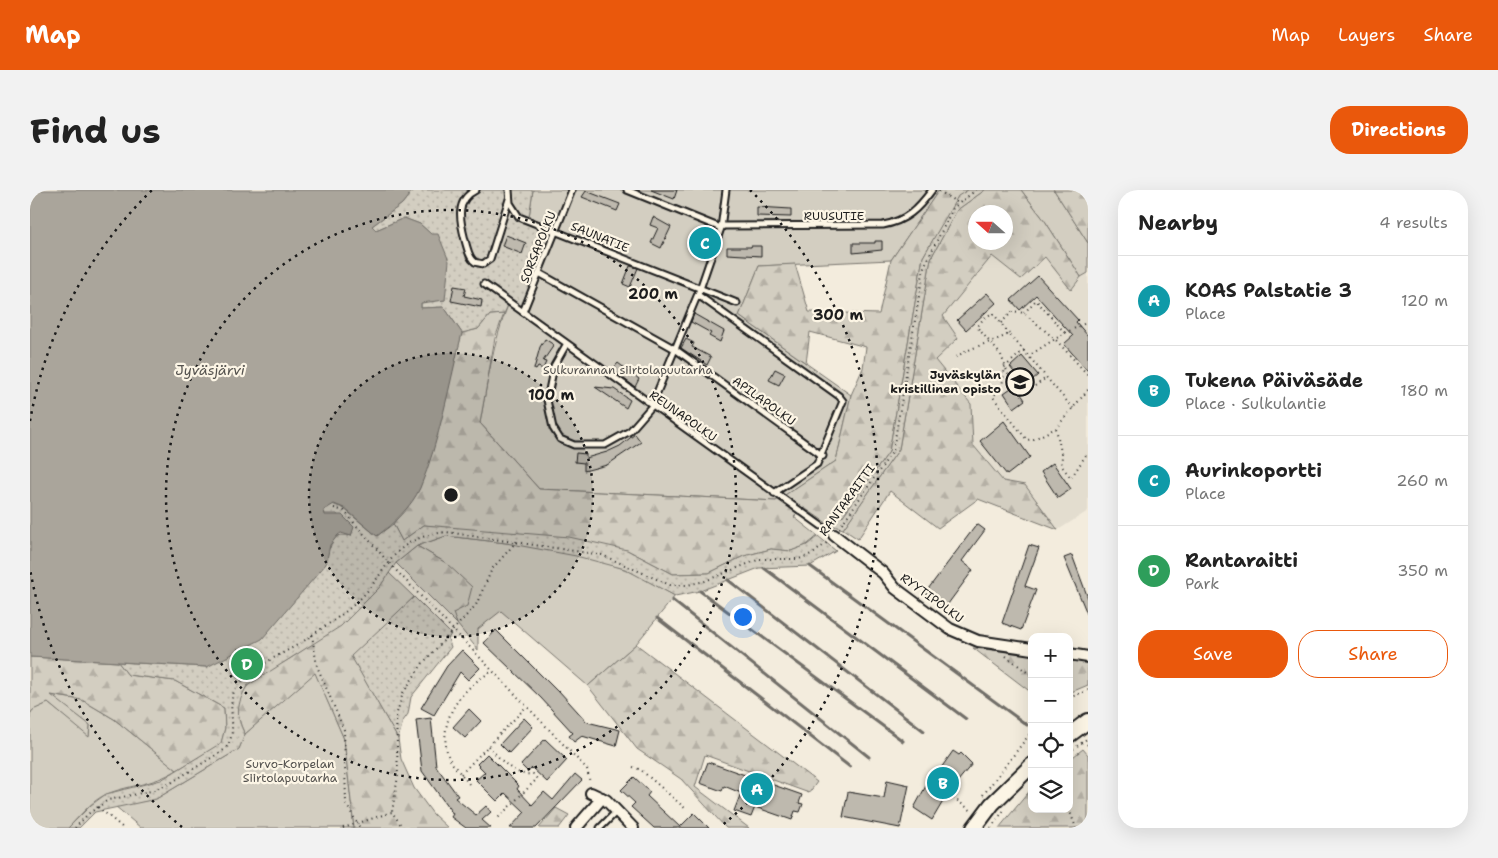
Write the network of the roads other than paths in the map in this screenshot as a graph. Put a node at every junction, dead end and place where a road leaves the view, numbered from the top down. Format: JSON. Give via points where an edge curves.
{"nodes":[{"id":1,"x":476,"y":190,"type":"edge"},
{"id":2,"x":572,"y":190,"type":"edge"},
{"id":3,"x":627,"y":190,"type":"edge"},
{"id":4,"x":726,"y":190,"type":"edge"},
{"id":5,"x":932,"y":190,"type":"edge"},
{"id":6,"x":510,"y":193,"type":"edge"},
{"id":7,"x":722,"y":227,"type":"junction"},
{"id":8,"x":556,"y":230,"type":"junction"},
{"id":9,"x":539,"y":273,"type":"junction"},
{"id":10,"x":484,"y":284,"type":"dead end"},
{"id":11,"x":700,"y":289,"type":"junction"},
{"id":12,"x":698,"y":295,"type":"junction"},
{"id":13,"x":737,"y":303,"type":"dead end"},
{"id":14,"x":523,"y":312,"type":"junction"},
{"id":15,"x":566,"y":345,"type":"junction"},
{"id":16,"x":675,"y":348,"type":"junction"},
{"id":17,"x":652,"y":407,"type":"junction"},
{"id":18,"x":823,"y":456,"type":"junction"},
{"id":19,"x":774,"y":493,"type":"junction"},
{"id":20,"x":834,"y":535,"type":"joint"},
{"id":21,"x":1028,"y":648,"type":"edge"},
{"id":22,"x":1073,"y":655,"type":"edge"},
{"id":23,"x":1088,"y":657,"type":"edge"},
{"id":24,"x":1088,"y":721,"type":"edge"},
{"id":25,"x":1073,"y":732,"type":"edge"},
{"id":26,"x":1029,"y":768,"type":"edge"},
{"id":27,"x":591,"y":792,"type":"road end"},
{"id":28,"x":602,"y":798,"type":"junction"},
{"id":29,"x":617,"y":811,"type":"junction"},
{"id":30,"x":971,"y":822,"type":"edge"},
{"id":31,"x":576,"y":828,"type":"edge"},
{"id":32,"x":600,"y":828,"type":"edge"},
{"id":33,"x":633,"y":828,"type":"edge"}],
"edges":[{"from":1,"to":6,"type":"lane","via":[[463,201],[459,210],[460,221],[470,255],[475,262],[483,264],[494,250]]},
{"from":2,"to":8,"type":"lane","name":"SORSAPOLKU"},
{"from":3,"to":7,"type":"lane"},
{"from":4,"to":7,"type":"lane"},
{"from":5,"to":7,"type":"lane","name":"RUUSUTIE","via":[[906,218],[883,226]]},
{"from":6,"to":8,"type":"lane","name":"SAUNATIE","via":[[510,204],[519,217]]},
{"from":7,"to":11,"type":"lane"},
{"from":8,"to":9,"type":"lane","name":"SORSAPOLKU"},
{"from":8,"to":11,"type":"lane","name":"SAUNATIE"},
{"from":9,"to":14,"type":"lane","name":"SORSAPOLKU"},
{"from":9,"to":16,"type":"lane","name":"APILAPOLKU"},
{"from":10,"to":14,"type":"lane","name":"REUNAPOLKU"},
{"from":11,"to":12,"type":"lane"},
{"from":11,"to":13,"type":"lane","name":"SAUNATIE"},
{"from":12,"to":16,"type":"lane"},
{"from":12,"to":18,"type":"lane","via":[[843,401]]},
{"from":14,"to":15,"type":"lane","name":"REUNAPOLKU"},
{"from":15,"to":17,"type":"lane","name":"REUNAPOLKU"},
{"from":15,"to":17,"type":"lane","via":[[554,366],[547,400],[553,428],[560,439],[574,445],[605,445],[630,431]]},
{"from":16,"to":17,"type":"lane"},
{"from":16,"to":18,"type":"lane","name":"APILAPOLKU"},
{"from":17,"to":19,"type":"lane","name":"REUNAPOLKU"},
{"from":18,"to":19,"type":"lane","via":[[817,464]]},
{"from":19,"to":20,"type":"lane","name":"REUNAPOLKU"},
{"from":20,"to":21,"type":"street","name":"RYYTIPOLKU","via":[[882,573],[895,588],[950,629],[971,638]]},
{"from":22,"to":23,"type":"street"},
{"from":24,"to":25,"type":"main road"},
{"from":26,"to":30,"type":"main road"},
{"from":27,"to":28,"type":"street"},
{"from":28,"to":29,"type":"street"},
{"from":28,"to":31,"type":"street"},
{"from":29,"to":32,"type":"lane"},
{"from":29,"to":33,"type":"street"}]}
